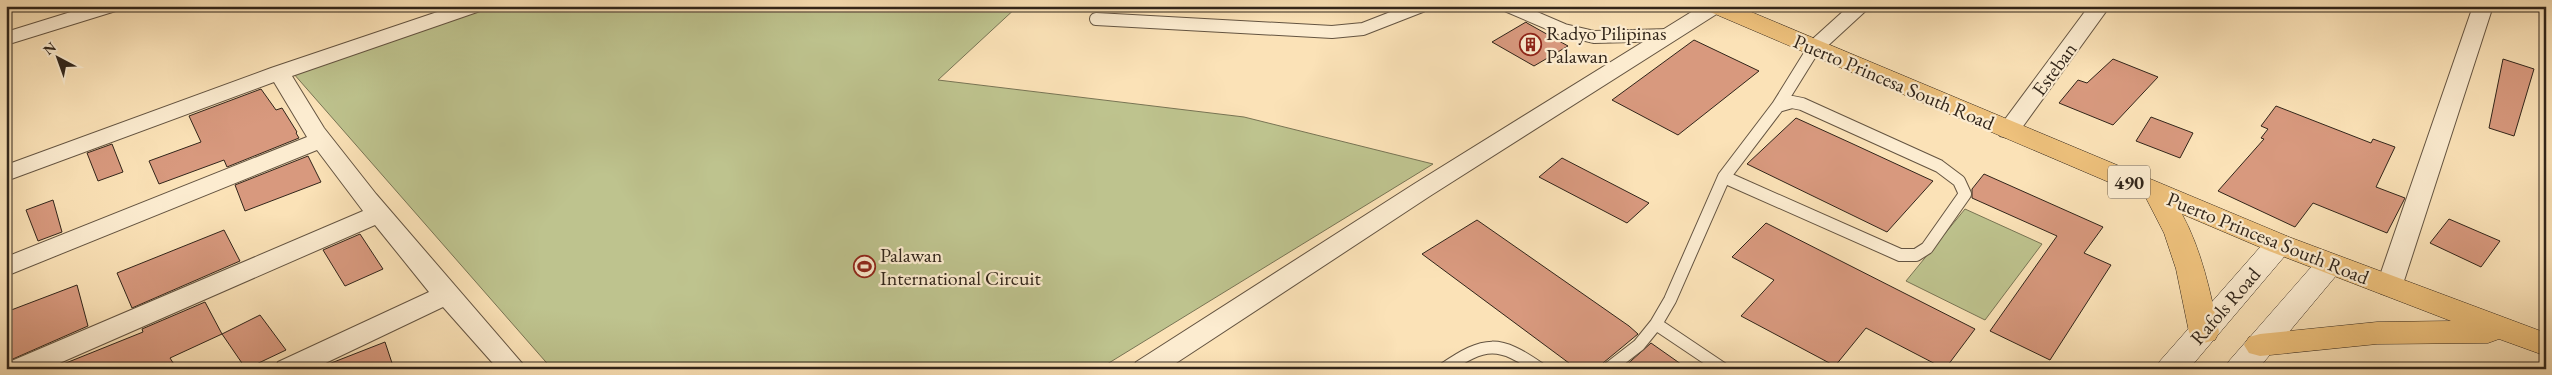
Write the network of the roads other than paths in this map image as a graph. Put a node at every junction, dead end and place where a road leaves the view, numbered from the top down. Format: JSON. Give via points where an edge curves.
{"nodes":[{"id":1,"x":112,"y":6,"type":"edge"},
{"id":2,"x":476,"y":6,"type":"edge"},
{"id":3,"x":1422,"y":6,"type":"edge"},
{"id":4,"x":1508,"y":6,"type":"edge"},
{"id":5,"x":1716,"y":6,"type":"edge"},
{"id":6,"x":1861,"y":6,"type":"edge"},
{"id":7,"x":2100,"y":6,"type":"edge"},
{"id":8,"x":2483,"y":6,"type":"edge"},
{"id":9,"x":1096,"y":19,"type":"dead end"},
{"id":10,"x":1670,"y":35,"type":"junction"},
{"id":11,"x":6,"y":39,"type":"edge"},
{"id":12,"x":1814,"y":48,"type":"junction"},
{"id":13,"x":279,"y":73,"type":"junction"},
{"id":14,"x":1778,"y":106,"type":"junction"},
{"id":15,"x":2008,"y":131,"type":"junction"},
{"id":16,"x":321,"y":140,"type":"junction"},
{"id":17,"x":6,"y":173,"type":"edge"},
{"id":18,"x":1724,"y":177,"type":"junction"},
{"id":19,"x":2157,"y":193,"type":"junction"},
{"id":20,"x":379,"y":214,"type":"junction"},
{"id":21,"x":2279,"y":244,"type":"junction"},
{"id":22,"x":2330,"y":264,"type":"junction"},
{"id":23,"x":6,"y":267,"type":"edge"},
{"id":24,"x":2389,"y":287,"type":"junction"},
{"id":25,"x":445,"y":294,"type":"junction"},
{"id":26,"x":1656,"y":324,"type":"junction"},
{"id":27,"x":2204,"y":332,"type":"junction"},
{"id":28,"x":2511,"y":332,"type":"junction"},
{"id":29,"x":2260,"y":344,"type":"junction"},
{"id":30,"x":2546,"y":345,"type":"edge"},
{"id":31,"x":18,"y":369,"type":"edge"},
{"id":32,"x":288,"y":369,"type":"edge"},
{"id":33,"x":514,"y":369,"type":"edge"},
{"id":34,"x":1146,"y":369,"type":"edge"},
{"id":35,"x":1444,"y":369,"type":"edge"},
{"id":36,"x":1540,"y":369,"type":"edge"},
{"id":37,"x":1608,"y":369,"type":"edge"},
{"id":38,"x":1723,"y":369,"type":"edge"},
{"id":39,"x":2171,"y":369,"type":"edge"},
{"id":40,"x":2240,"y":369,"type":"edge"}],
"edges":[{"from":1,"to":11,"type":"street"},
{"from":2,"to":13,"type":"street"},
{"from":3,"to":9,"type":"lane","via":[[1363,29],[1332,32]]},
{"from":4,"to":10,"type":"lane","via":[[1564,30],[1594,37]]},
{"from":5,"to":10,"type":"street"},
{"from":5,"to":12,"type":"main road","name":"Puerto Princesa South Road","number":"490"},
{"from":6,"to":12,"type":"street"},
{"from":7,"to":15,"type":"street","name":"Esteban"},
{"from":8,"to":24,"type":"street"},
{"from":10,"to":34,"type":"street","via":[[1422,190]]},
{"from":12,"to":14,"type":"lane"},
{"from":12,"to":15,"type":"main road","name":"Puerto Princesa South Road","number":"490"},
{"from":13,"to":16,"type":"street"},
{"from":13,"to":17,"type":"street"},
{"from":14,"to":18,"type":"lane"},
{"from":14,"to":18,"type":"lane","via":[[1792,102],[1802,104],[1939,166],[1956,178],[1965,194],[1927,248],[1916,255],[1900,256]]},
{"from":15,"to":19,"type":"main road","name":"Puerto Princesa South Road","number":"490"},
{"from":16,"to":20,"type":"street"},
{"from":16,"to":23,"type":"street"},
{"from":18,"to":26,"type":"lane","via":[[1670,300]]},
{"from":19,"to":21,"type":"main road","name":"Puerto Princesa South Road","number":"490"},
{"from":19,"to":27,"type":"main road","via":[[2192,269]]},
{"from":20,"to":25,"type":"street"},
{"from":20,"to":31,"type":"street"},
{"from":21,"to":22,"type":"main road","name":"Puerto Princesa South Road","number":"490"},
{"from":21,"to":27,"type":"street","name":"Rafols Road"},
{"from":22,"to":24,"type":"main road","name":"Puerto Princesa South Road","number":"490"},
{"from":22,"to":29,"type":"street"},
{"from":24,"to":28,"type":"main road","name":"Puerto Princesa South Road","number":"490"},
{"from":25,"to":32,"type":"street"},
{"from":25,"to":33,"type":"street"},
{"from":26,"to":37,"type":"lane","via":[[1639,345]]},
{"from":26,"to":38,"type":"lane"},
{"from":27,"to":39,"type":"street","name":"Rafols Road"},
{"from":28,"to":29,"type":"main road","via":[[2377,333]]},
{"from":28,"to":30,"type":"main road","name":"Puerto Princesa South Road","number":"490"},
{"from":29,"to":40,"type":"street"},
{"from":35,"to":36,"type":"lane","via":[[1472,349],[1488,344],[1522,355]]}]}
